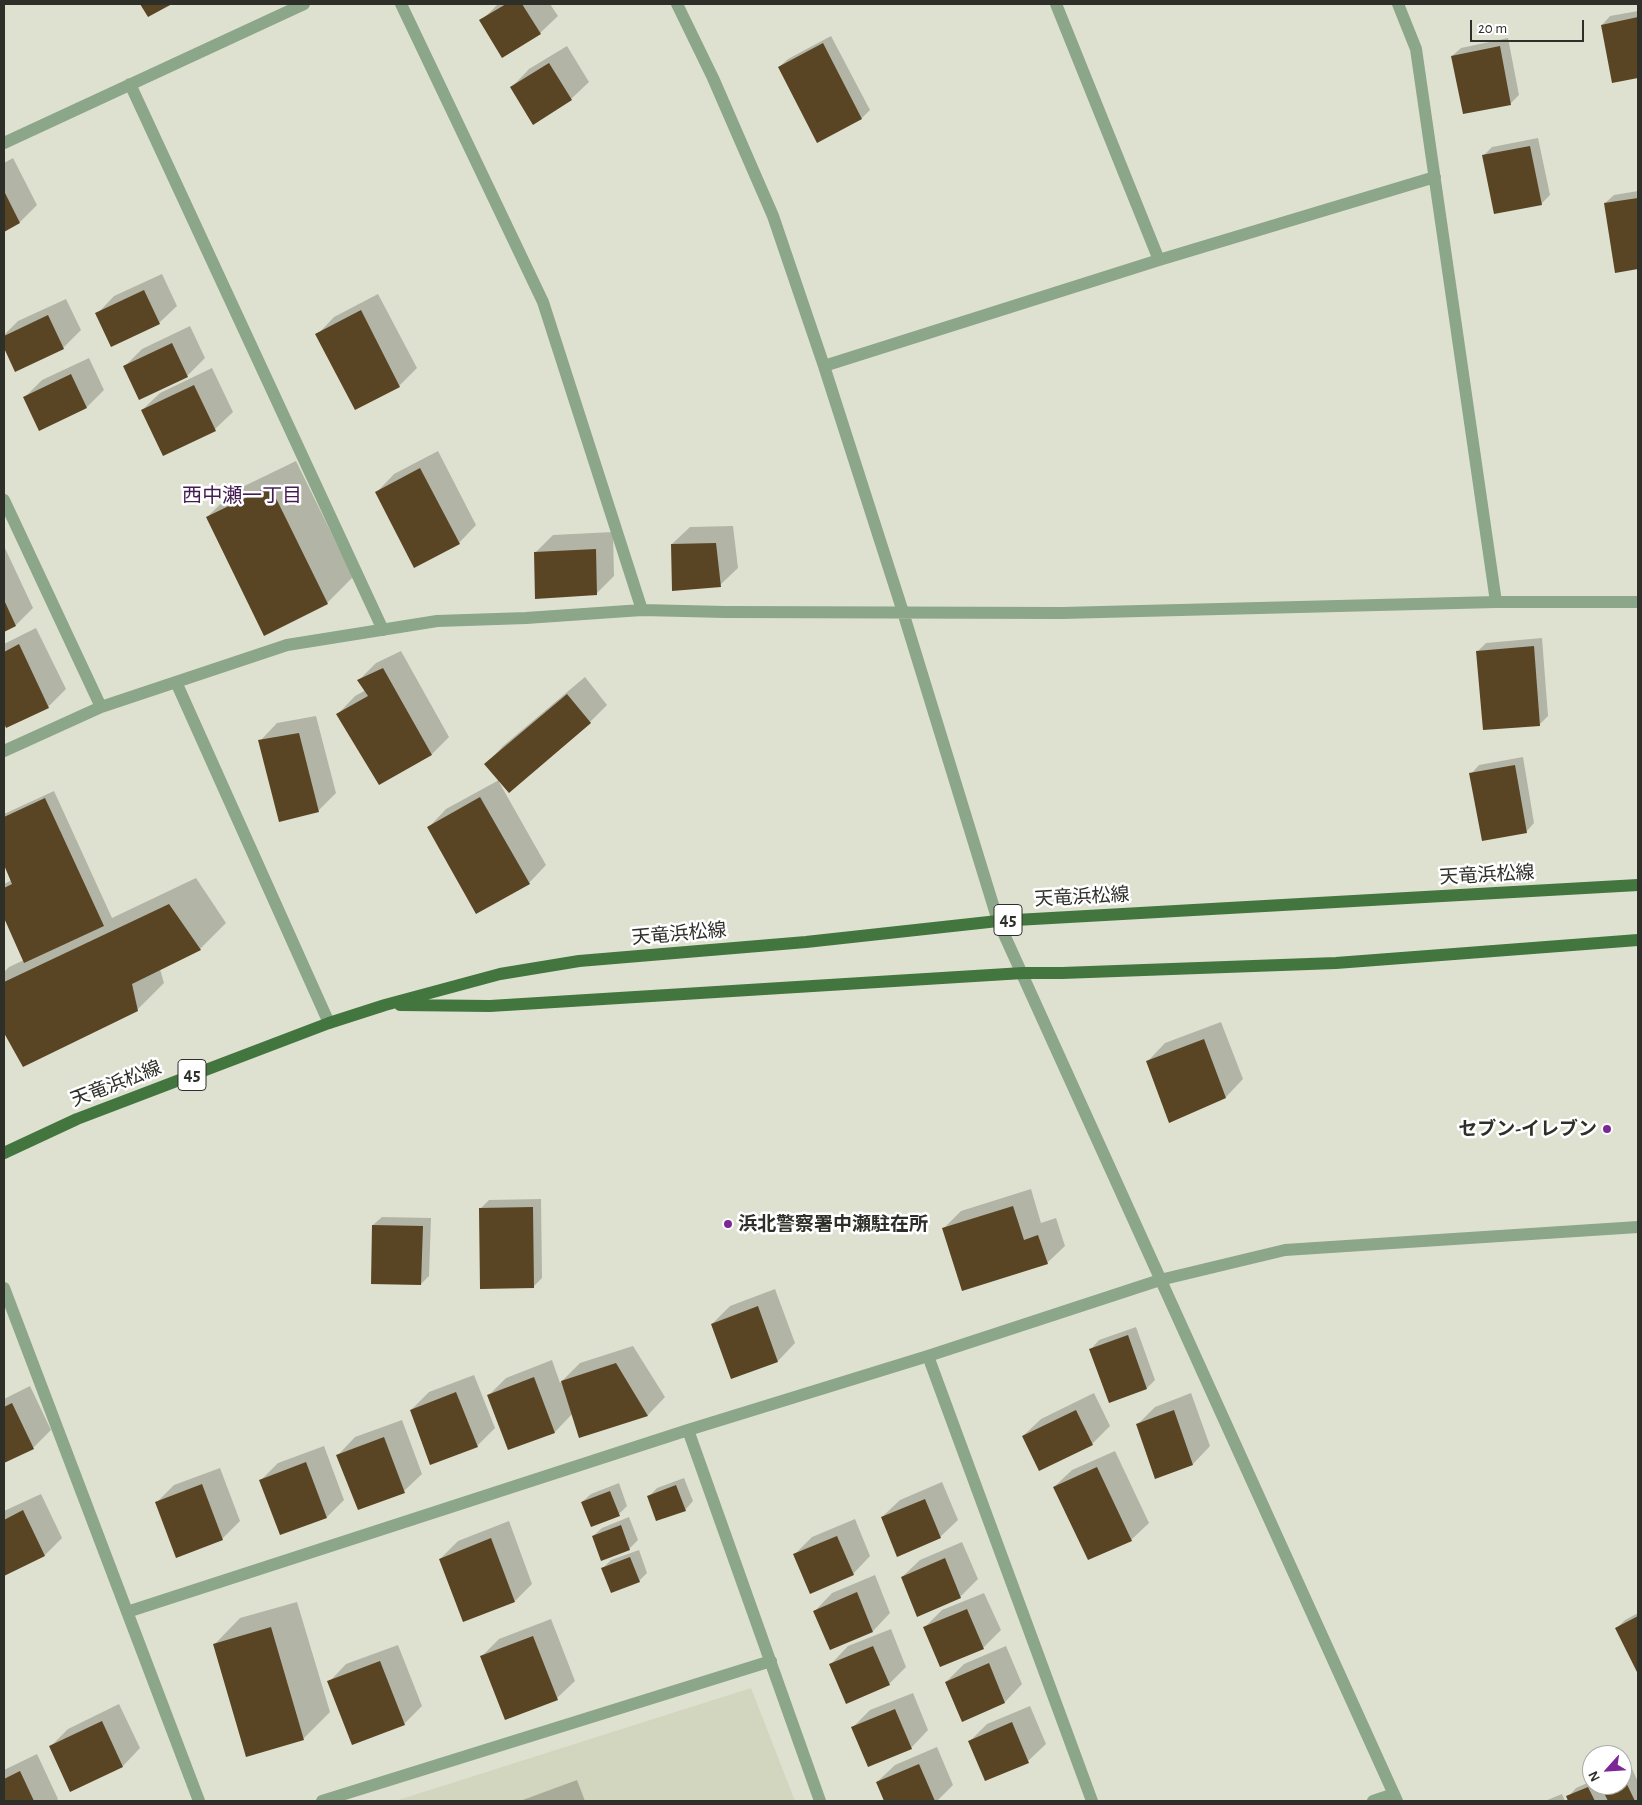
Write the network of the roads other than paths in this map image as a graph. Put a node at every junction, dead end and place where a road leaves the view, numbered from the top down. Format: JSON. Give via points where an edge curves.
{"nodes":[{"id":1,"x":304,"y":4,"type":"edge"},
{"id":2,"x":401,"y":4,"type":"edge"},
{"id":3,"x":677,"y":4,"type":"edge"},
{"id":4,"x":1056,"y":4,"type":"edge"},
{"id":5,"x":1398,"y":4,"type":"edge"},
{"id":6,"x":130,"y":84,"type":"junction"},
{"id":7,"x":4,"y":143,"type":"edge"},
{"id":8,"x":1435,"y":177,"type":"junction"},
{"id":9,"x":1159,"y":260,"type":"junction"},
{"id":10,"x":824,"y":366,"type":"junction"},
{"id":11,"x":4,"y":500,"type":"edge"},
{"id":12,"x":1496,"y":602,"type":"junction"},
{"id":13,"x":1638,"y":602,"type":"edge"},
{"id":14,"x":642,"y":610,"type":"junction"},
{"id":15,"x":903,"y":612,"type":"junction"},
{"id":16,"x":382,"y":630,"type":"junction"},
{"id":17,"x":176,"y":682,"type":"junction"},
{"id":18,"x":101,"y":707,"type":"junction"},
{"id":19,"x":4,"y":751,"type":"edge"},
{"id":20,"x":1638,"y":885,"type":"edge"},
{"id":21,"x":998,"y":921,"type":"junction"},
{"id":22,"x":1638,"y":940,"type":"edge"},
{"id":23,"x":1023,"y":974,"type":"junction"},
{"id":24,"x":385,"y":1005,"type":"junction"},
{"id":25,"x":329,"y":1023,"type":"junction"},
{"id":26,"x":4,"y":1153,"type":"edge"},
{"id":27,"x":1638,"y":1228,"type":"edge"},
{"id":28,"x":1160,"y":1280,"type":"junction"},
{"id":29,"x":4,"y":1288,"type":"edge"},
{"id":30,"x":928,"y":1356,"type":"junction"},
{"id":31,"x":688,"y":1430,"type":"junction"},
{"id":32,"x":127,"y":1612,"type":"junction"},
{"id":33,"x":771,"y":1661,"type":"junction"},
{"id":34,"x":1395,"y":1797,"type":"edge"},
{"id":35,"x":199,"y":1801,"type":"edge"},
{"id":36,"x":322,"y":1801,"type":"edge"},
{"id":37,"x":820,"y":1801,"type":"edge"},
{"id":38,"x":1092,"y":1801,"type":"edge"},
{"id":39,"x":1373,"y":1801,"type":"edge"}],
"edges":[{"from":1,"to":6,"type":"street"},
{"from":2,"to":14,"type":"street","via":[[543,302]]},
{"from":3,"to":10,"type":"street","via":[[773,216]]},
{"from":4,"to":9,"type":"street"},
{"from":5,"to":8,"type":"street","via":[[1416,49]]},
{"from":6,"to":7,"type":"street"},
{"from":6,"to":16,"type":"street"},
{"from":8,"to":9,"type":"street"},
{"from":8,"to":12,"type":"street"},
{"from":9,"to":10,"type":"street"},
{"from":10,"to":15,"type":"street"},
{"from":11,"to":18,"type":"street"},
{"from":12,"to":13,"type":"street"},
{"from":12,"to":15,"type":"street","via":[[1062,613]]},
{"from":14,"to":15,"type":"street"},
{"from":14,"to":16,"type":"street","via":[[437,621]]},
{"from":15,"to":21,"type":"street"},
{"from":16,"to":17,"type":"street","via":[[287,645]]},
{"from":17,"to":18,"type":"street"},
{"from":17,"to":25,"type":"street"},
{"from":18,"to":19,"type":"street"},
{"from":20,"to":21,"type":"main road","name":"天竜浜松線","number":"45"},
{"from":21,"to":23,"type":"street"},
{"from":21,"to":24,"type":"main road","name":"天竜浜松線","number":"45","via":[[806,942],[579,961],[500,974]]},
{"from":22,"to":23,"type":"main road","name":"天竜浜松線","number":"45","via":[[1336,963]]},
{"from":23,"to":24,"type":"main road","name":"天竜浜松線","number":"45","via":[[490,1006]]},
{"from":23,"to":28,"type":"street"},
{"from":24,"to":25,"type":"main road","name":"天竜浜松線","number":"45"},
{"from":25,"to":26,"type":"main road","name":"天竜浜松線","number":"45","via":[[77,1119]]},
{"from":27,"to":28,"type":"street","via":[[1285,1250]]},
{"from":28,"to":30,"type":"street"},
{"from":28,"to":34,"type":"street"},
{"from":29,"to":32,"type":"street"},
{"from":30,"to":31,"type":"street"},
{"from":30,"to":38,"type":"street"},
{"from":31,"to":32,"type":"street"},
{"from":31,"to":33,"type":"street"},
{"from":32,"to":35,"type":"street"},
{"from":33,"to":36,"type":"street"},
{"from":33,"to":37,"type":"street"},
{"from":34,"to":39,"type":"street"}]}
